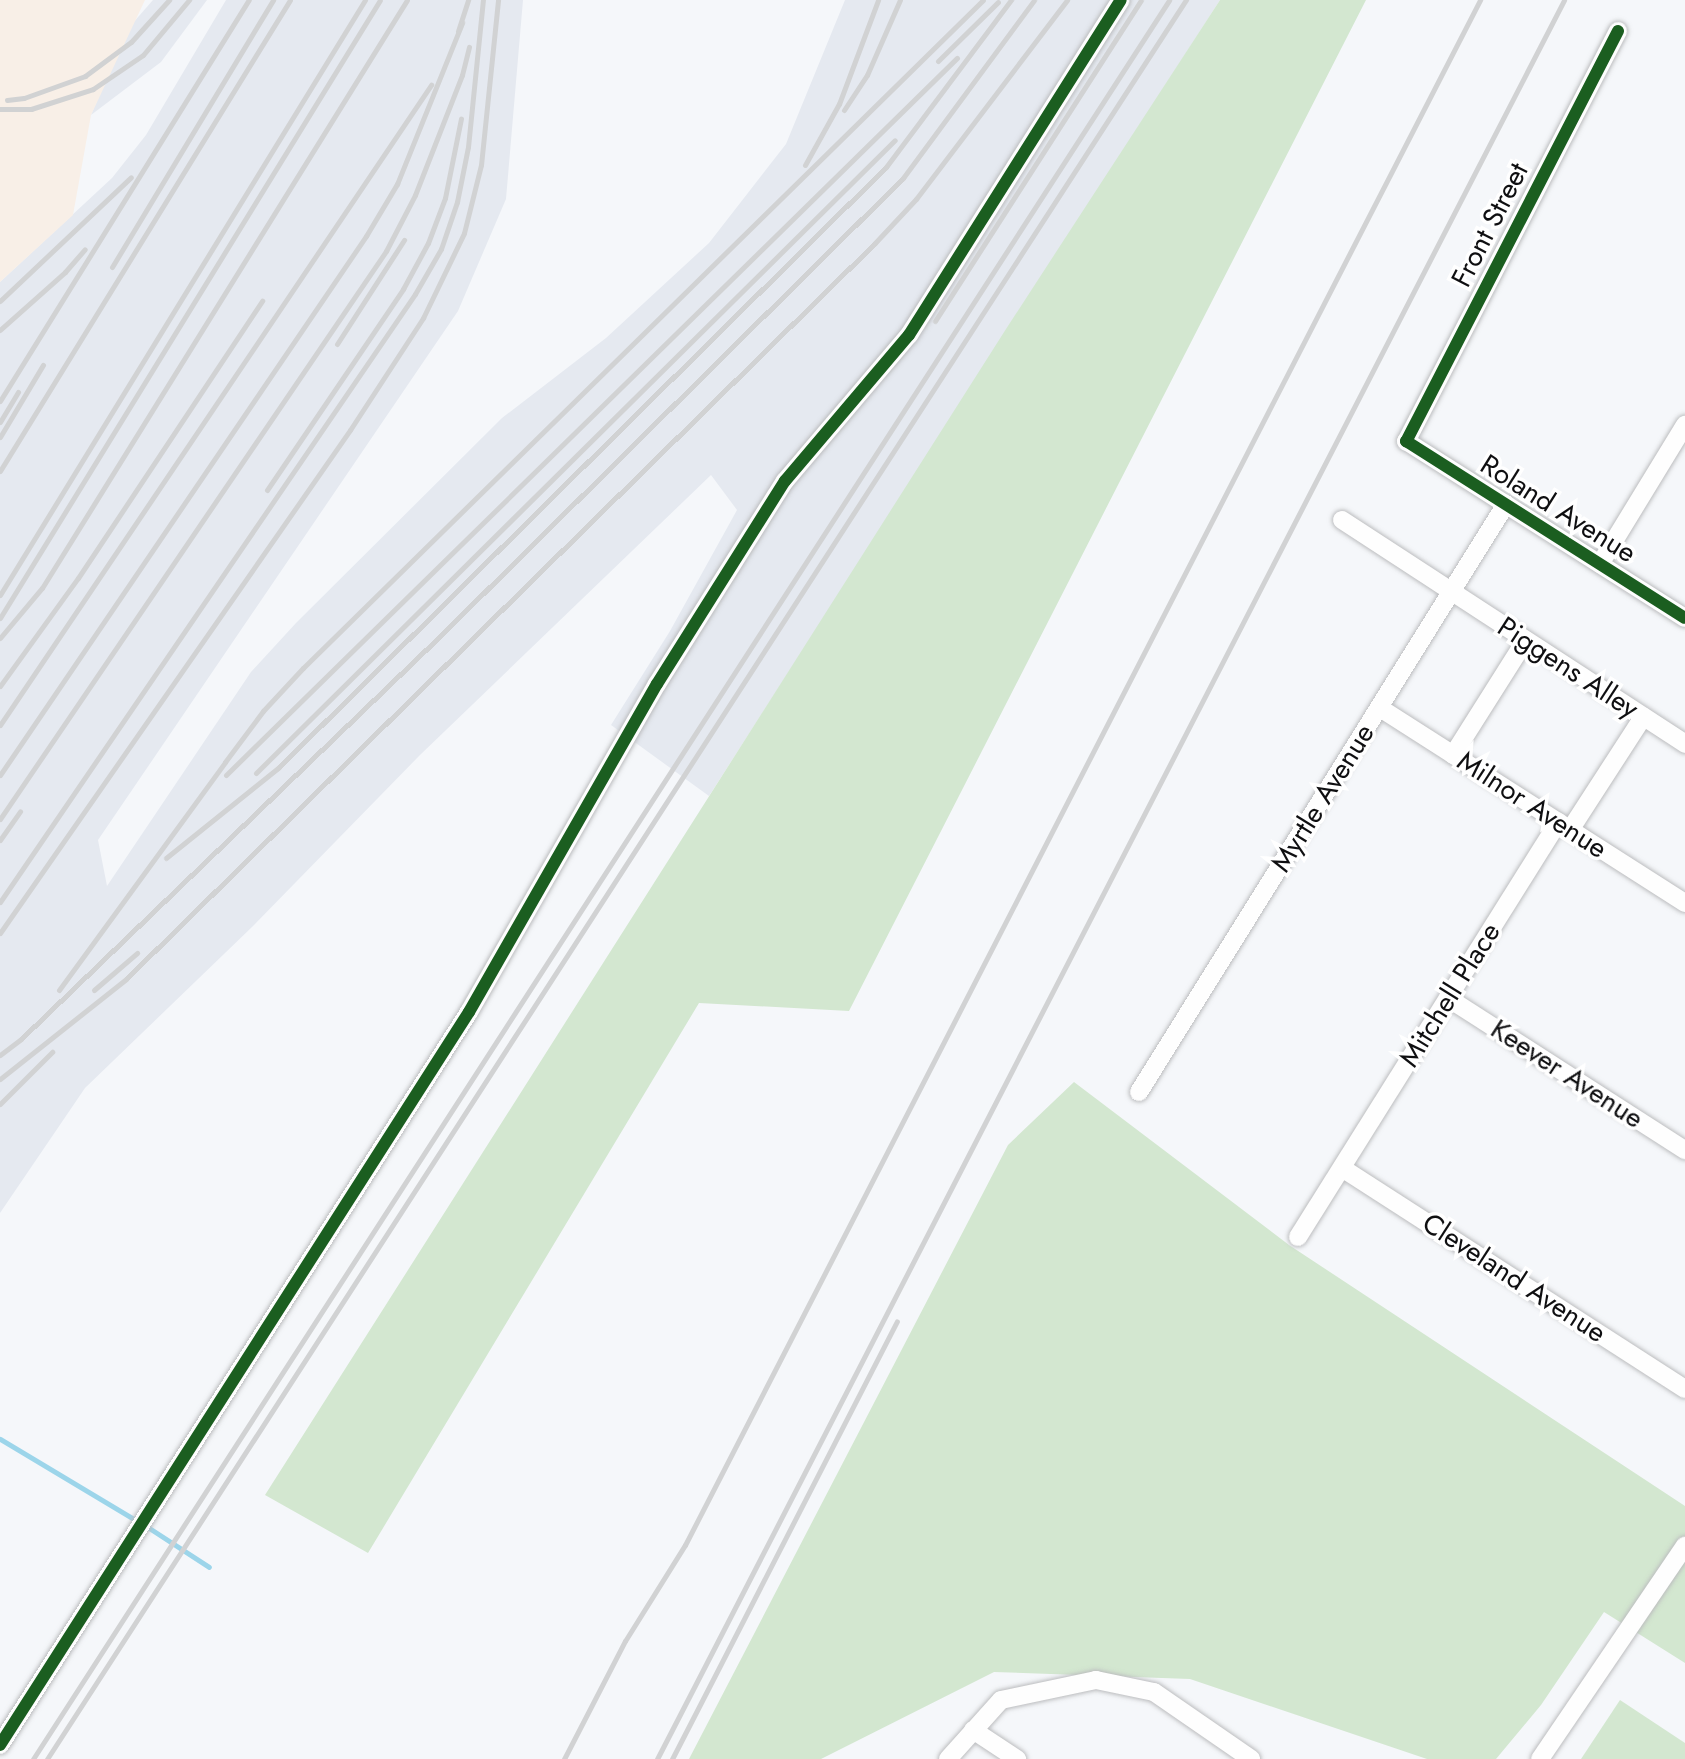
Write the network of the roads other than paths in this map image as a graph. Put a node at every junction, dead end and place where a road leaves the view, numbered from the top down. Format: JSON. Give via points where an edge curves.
{"nodes":[{"id":1,"x":1121,"y":0,"type":"edge"},
{"id":2,"x":1618,"y":31,"type":"dead end"},
{"id":3,"x":1685,"y":425,"type":"edge"},
{"id":4,"x":1406,"y":441,"type":"joint"},
{"id":5,"x":1506,"y":504,"type":"junction"},
{"id":6,"x":1342,"y":520,"type":"dead end"},
{"id":7,"x":1600,"y":564,"type":"junction"},
{"id":8,"x":1451,"y":593,"type":"junction"},
{"id":9,"x":1685,"y":618,"type":"edge"},
{"id":10,"x":1525,"y":641,"type":"junction"},
{"id":11,"x":1380,"y":708,"type":"junction"},
{"id":12,"x":1643,"y":717,"type":"junction"},
{"id":13,"x":1685,"y":744,"type":"edge"},
{"id":14,"x":1453,"y":755,"type":"junction"},
{"id":15,"x":1564,"y":826,"type":"junction"},
{"id":16,"x":1685,"y":903,"type":"edge"},
{"id":17,"x":1448,"y":998,"type":"junction"},
{"id":18,"x":1139,"y":1092,"type":"dead end"},
{"id":19,"x":1685,"y":1150,"type":"edge"},
{"id":20,"x":1342,"y":1168,"type":"junction"},
{"id":21,"x":1298,"y":1237,"type":"dead end"},
{"id":22,"x":1685,"y":1389,"type":"edge"},
{"id":23,"x":1685,"y":1546,"type":"edge"},
{"id":24,"x":973,"y":1730,"type":"junction"},
{"id":25,"x":0,"y":1745,"type":"edge"},
{"id":26,"x":948,"y":1759,"type":"edge"},
{"id":27,"x":1017,"y":1759,"type":"edge"},
{"id":28,"x":1251,"y":1759,"type":"edge"},
{"id":29,"x":1540,"y":1759,"type":"edge"}],
"edges":[{"from":1,"to":25,"type":"street","via":[[909,335],[785,481],[657,684],[469,1012]]},
{"from":2,"to":4,"type":"street","name":"Front Street"},
{"from":3,"to":7,"type":"street"},
{"from":4,"to":5,"type":"street","name":"Roland Avenue"},
{"from":5,"to":7,"type":"street","name":"Roland Avenue"},
{"from":5,"to":8,"type":"street","name":"Myrtle Avenue"},
{"from":6,"to":8,"type":"street","name":"Piggens Alley"},
{"from":7,"to":9,"type":"street","name":"Roland Avenue"},
{"from":8,"to":10,"type":"street","name":"Piggens Alley"},
{"from":8,"to":11,"type":"street","name":"Myrtle Avenue"},
{"from":10,"to":12,"type":"street","name":"Piggens Alley"},
{"from":10,"to":14,"type":"street"},
{"from":11,"to":14,"type":"street","name":"Milnor Avenue"},
{"from":11,"to":18,"type":"street","name":"Myrtle Avenue"},
{"from":12,"to":13,"type":"street","name":"Piggens Alley"},
{"from":12,"to":15,"type":"street","name":"Mitchell Place"},
{"from":14,"to":15,"type":"street","name":"Milnor Avenue"},
{"from":15,"to":16,"type":"street","name":"Milnor Avenue"},
{"from":15,"to":17,"type":"street","name":"Mitchell Place"},
{"from":17,"to":19,"type":"street","name":"Keever Avenue"},
{"from":17,"to":20,"type":"street","name":"Mitchell Place"},
{"from":20,"to":21,"type":"street","name":"Mitchell Place"},
{"from":20,"to":22,"type":"street","name":"Cleveland Avenue"},
{"from":23,"to":29,"type":"street"},
{"from":24,"to":26,"type":"street"},
{"from":24,"to":27,"type":"street"},
{"from":24,"to":28,"type":"street","via":[[1001,1700],[1096,1680],[1154,1692]]}]}
